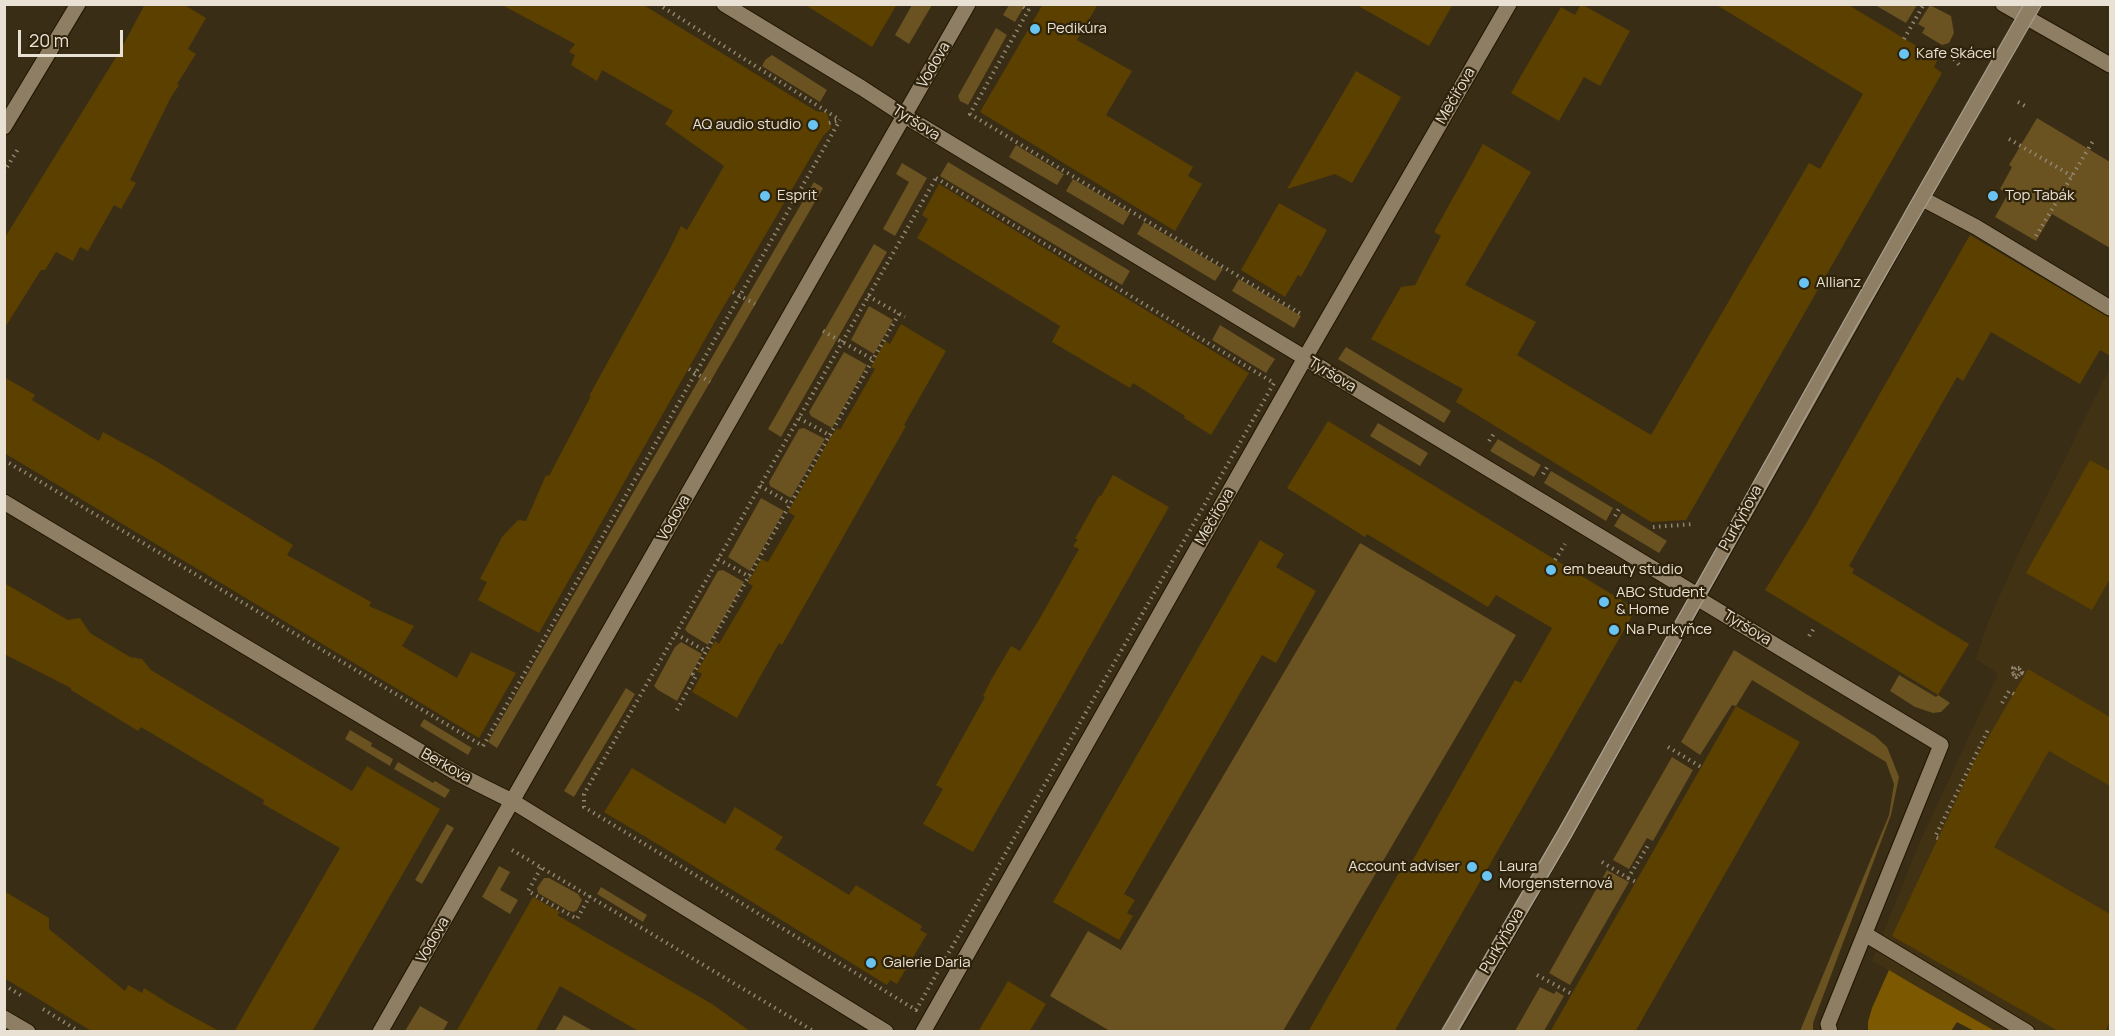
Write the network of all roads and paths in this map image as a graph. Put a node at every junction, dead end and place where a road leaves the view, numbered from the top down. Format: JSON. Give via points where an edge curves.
{"nodes":[{"id":1,"x":78,"y":4,"type":"edge"},
{"id":2,"x":658,"y":4,"type":"edge"},
{"id":3,"x":724,"y":4,"type":"edge"},
{"id":4,"x":968,"y":4,"type":"edge"},
{"id":5,"x":1018,"y":4,"type":"edge"},
{"id":6,"x":1032,"y":4,"type":"edge"},
{"id":7,"x":1509,"y":4,"type":"edge"},
{"id":8,"x":1924,"y":4,"type":"edge"},
{"id":9,"x":2003,"y":4,"type":"edge"},
{"id":10,"x":1029,"y":10,"type":"junction"},
{"id":11,"x":2030,"y":11,"type":"edge"},
{"id":12,"x":1904,"y":39,"type":"dead end"},
{"id":13,"x":1954,"y":59,"type":"dead end"},
{"id":14,"x":2110,"y":65,"type":"edge"},
{"id":15,"x":1961,"y":67,"type":"dead end"},
{"id":16,"x":2018,"y":102,"type":"dead end"},
{"id":17,"x":2027,"y":107,"type":"dead end"},
{"id":18,"x":905,"y":117,"type":"junction"},
{"id":19,"x":840,"y":120,"type":"junction"},
{"id":20,"x":829,"y":123,"type":"dead end"},
{"id":21,"x":4,"y":127,"type":"edge"},
{"id":22,"x":2009,"y":139,"type":"dead end"},
{"id":23,"x":2093,"y":141,"type":"dead end"},
{"id":24,"x":2072,"y":176,"type":"junction"},
{"id":25,"x":1921,"y":198,"type":"junction"},
{"id":26,"x":2024,"y":257,"type":"junction"},
{"id":27,"x":733,"y":292,"type":"dead end"},
{"id":28,"x":739,"y":295,"type":"junction"},
{"id":29,"x":868,"y":296,"type":"junction"},
{"id":30,"x":755,"y":304,"type":"dead end"},
{"id":31,"x":2110,"y":308,"type":"edge"},
{"id":32,"x":899,"y":314,"type":"junction"},
{"id":33,"x":905,"y":317,"type":"dead end"},
{"id":34,"x":1310,"y":320,"type":"dead end"},
{"id":35,"x":824,"y":331,"type":"dead end"},
{"id":36,"x":842,"y":342,"type":"junction"},
{"id":37,"x":1305,"y":358,"type":"junction"},
{"id":38,"x":874,"y":360,"type":"junction"},
{"id":39,"x":689,"y":369,"type":"dead end"},
{"id":40,"x":695,"y":372,"type":"junction"},
{"id":41,"x":710,"y":382,"type":"dead end"},
{"id":42,"x":1274,"y":383,"type":"dead end"},
{"id":43,"x":799,"y":418,"type":"junction"},
{"id":44,"x":830,"y":435,"type":"junction"},
{"id":45,"x":4,"y":460,"type":"edge"},
{"id":46,"x":760,"y":486,"type":"junction"},
{"id":47,"x":4,"y":502,"type":"edge"},
{"id":48,"x":791,"y":504,"type":"junction"},
{"id":49,"x":1694,"y":524,"type":"dead end"},
{"id":50,"x":1653,"y":527,"type":"dead end"},
{"id":51,"x":718,"y":559,"type":"junction"},
{"id":52,"x":750,"y":577,"type":"junction"},
{"id":53,"x":1697,"y":595,"type":"junction"},
{"id":54,"x":676,"y":634,"type":"junction"},
{"id":55,"x":707,"y":652,"type":"junction"},
{"id":56,"x":2014,"y":694,"type":"dead end"},
{"id":57,"x":2002,"y":703,"type":"dead end"},
{"id":58,"x":677,"y":710,"type":"dead end"},
{"id":59,"x":1988,"y":730,"type":"dead end"},
{"id":60,"x":1668,"y":747,"type":"dead end"},
{"id":61,"x":1701,"y":767,"type":"dead end"},
{"id":62,"x":512,"y":801,"type":"junction"},
{"id":63,"x":491,"y":837,"type":"junction"},
{"id":64,"x":1938,"y":838,"type":"dead end"},
{"id":65,"x":1649,"y":844,"type":"dead end"},
{"id":66,"x":1602,"y":862,"type":"dead end"},
{"id":67,"x":541,"y":868,"type":"junction"},
{"id":68,"x":1628,"y":878,"type":"junction"},
{"id":69,"x":1636,"y":882,"type":"dead end"},
{"id":70,"x":590,"y":896,"type":"junction"},
{"id":71,"x":1865,"y":934,"type":"junction"},
{"id":72,"x":1537,"y":975,"type":"dead end"},
{"id":73,"x":1572,"y":994,"type":"dead end"},
{"id":74,"x":916,"y":1010,"type":"dead end"},
{"id":75,"x":4,"y":1018,"type":"edge"},
{"id":76,"x":28,"y":1032,"type":"edge"},
{"id":77,"x":380,"y":1032,"type":"edge"},
{"id":78,"x":815,"y":1032,"type":"edge"},
{"id":79,"x":886,"y":1032,"type":"edge"},
{"id":80,"x":923,"y":1032,"type":"edge"},
{"id":81,"x":1450,"y":1032,"type":"edge"},
{"id":82,"x":1830,"y":1032,"type":"edge"},
{"id":83,"x":2027,"y":1032,"type":"edge"}],
"edges":[{"from":1,"to":21,"type":"street"},
{"from":2,"to":19,"type":"path"},
{"from":3,"to":18,"type":"street","name":"Tyršova"},
{"from":4,"to":18,"type":"street","name":"Vodova"},
{"from":5,"to":10,"type":"path"},
{"from":6,"to":10,"type":"path"},
{"from":7,"to":37,"type":"street","name":"Mečířova"},
{"from":8,"to":12,"type":"path"},
{"from":9,"to":11,"type":"street"},
{"from":10,"to":34,"type":"path","via":[[970,114]]},
{"from":11,"to":14,"type":"street"},
{"from":11,"to":25,"type":"street","name":"Purkyňova"},
{"from":13,"to":15,"type":"path"},
{"from":16,"to":17,"type":"path"},
{"from":18,"to":37,"type":"street","name":"Tyršova"},
{"from":18,"to":62,"type":"street","name":"Vodova"},
{"from":19,"to":20,"type":"path"},
{"from":19,"to":28,"type":"path"},
{"from":22,"to":24,"type":"path"},
{"from":23,"to":24,"type":"path"},
{"from":24,"to":26,"type":"path"},
{"from":25,"to":26,"type":"street"},
{"from":25,"to":53,"type":"street","name":"Purkyňova"},
{"from":26,"to":31,"type":"street"},
{"from":27,"to":28,"type":"path"},
{"from":28,"to":30,"type":"path"},
{"from":28,"to":40,"type":"path"},
{"from":29,"to":32,"type":"path"},
{"from":29,"to":36,"type":"path"},
{"from":29,"to":42,"type":"path","via":[[936,178]]},
{"from":32,"to":33,"type":"path"},
{"from":32,"to":38,"type":"path"},
{"from":35,"to":36,"type":"path"},
{"from":36,"to":38,"type":"path"},
{"from":36,"to":43,"type":"path"},
{"from":37,"to":53,"type":"street","name":"Tyršova"},
{"from":37,"to":80,"type":"street","name":"Mečířova"},
{"from":38,"to":44,"type":"path"},
{"from":39,"to":40,"type":"path"},
{"from":40,"to":41,"type":"path"},
{"from":40,"to":45,"type":"path","via":[[483,746]]},
{"from":43,"to":44,"type":"path"},
{"from":43,"to":46,"type":"path"},
{"from":44,"to":48,"type":"path"},
{"from":46,"to":48,"type":"path"},
{"from":46,"to":51,"type":"path"},
{"from":47,"to":62,"type":"street","name":"Berkova","via":[[447,768]]},
{"from":48,"to":52,"type":"path"},
{"from":49,"to":50,"type":"path"},
{"from":51,"to":52,"type":"path"},
{"from":51,"to":54,"type":"path"},
{"from":52,"to":55,"type":"path"},
{"from":53,"to":71,"type":"street","name":"Tyršova","via":[[1941,745]]},
{"from":53,"to":81,"type":"street","name":"Purkyňova"},
{"from":54,"to":55,"type":"path"},
{"from":54,"to":74,"type":"path","via":[[584,794],[584,807]]},
{"from":55,"to":58,"type":"path"},
{"from":56,"to":57,"type":"path","via":[[2009,691]]},
{"from":59,"to":64,"type":"path","via":[[1935,837]]},
{"from":60,"to":61,"type":"path"},
{"from":62,"to":63,"type":"street","name":"Vodova"},
{"from":62,"to":79,"type":"street","name":"Berkova"},
{"from":63,"to":67,"type":"path"},
{"from":63,"to":77,"type":"street","name":"Vodova"},
{"from":65,"to":68,"type":"path"},
{"from":66,"to":68,"type":"path"},
{"from":67,"to":70,"type":"path"},
{"from":67,"to":70,"type":"path","via":[[528,891],[577,919]]},
{"from":68,"to":69,"type":"path"},
{"from":70,"to":78,"type":"path"},
{"from":71,"to":82,"type":"street","via":[[1828,1024]]},
{"from":71,"to":83,"type":"street"},
{"from":72,"to":73,"type":"path"},
{"from":75,"to":76,"type":"street"}]}
